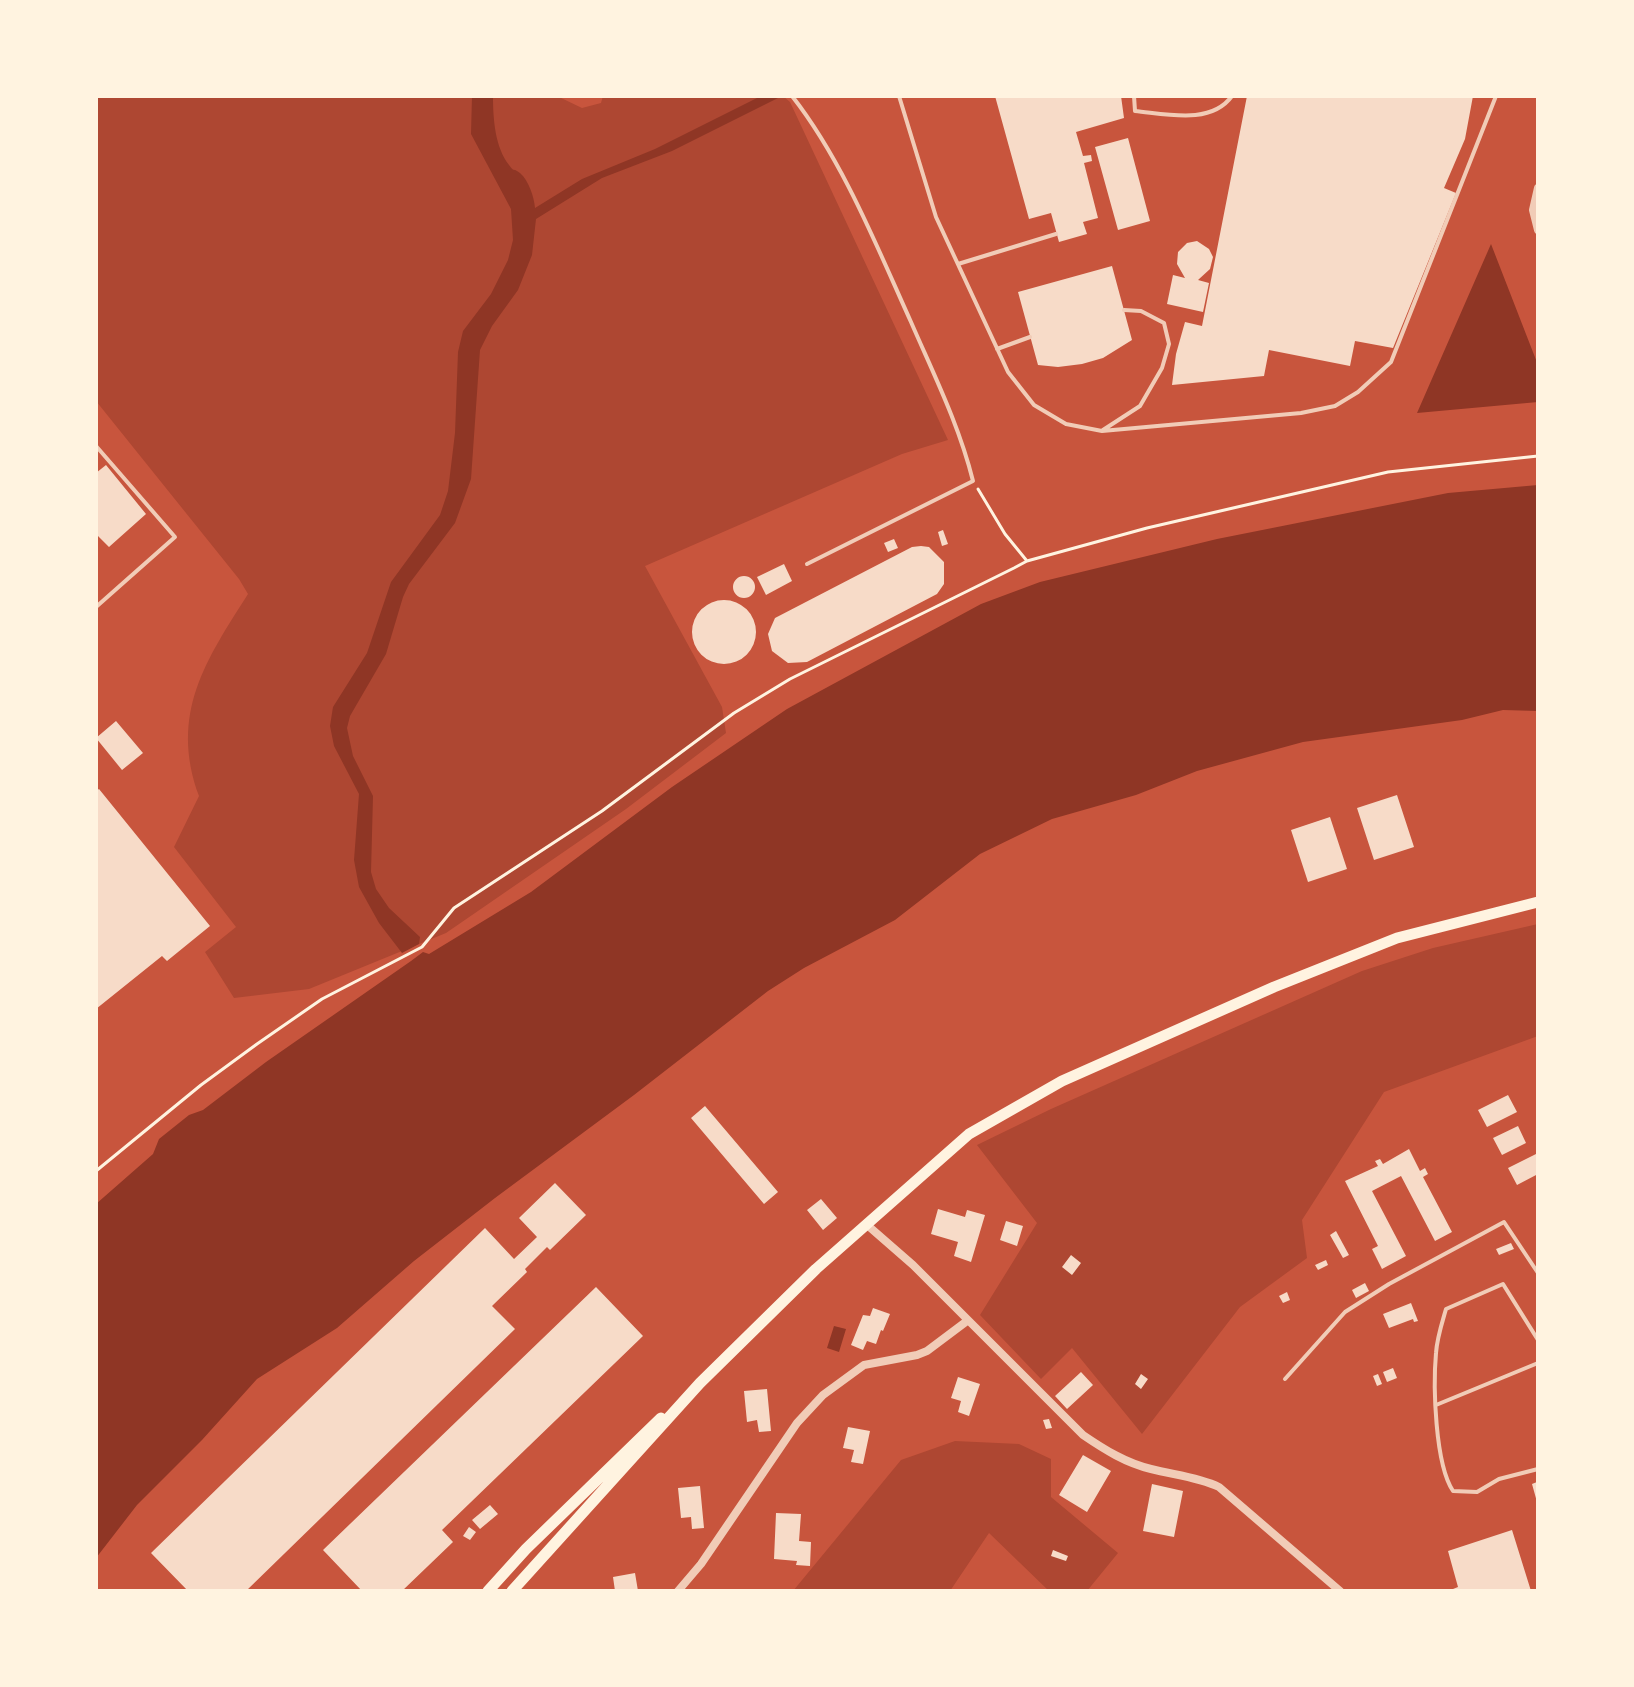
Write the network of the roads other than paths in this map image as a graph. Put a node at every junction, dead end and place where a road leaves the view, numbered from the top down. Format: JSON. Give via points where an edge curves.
{"nodes":[{"id":1,"x":792,"y":96,"type":"edge"},
{"id":2,"x":899,"y":96,"type":"edge"},
{"id":3,"x":1134,"y":96,"type":"edge"},
{"id":4,"x":1232,"y":96,"type":"edge"},
{"id":5,"x":1496,"y":96,"type":"edge"},
{"id":6,"x":1538,"y":188,"type":"edge"},
{"id":7,"x":1538,"y":230,"type":"edge"},
{"id":8,"x":1056,"y":234,"type":"dead end"},
{"id":9,"x":958,"y":264,"type":"junction"},
{"id":10,"x":1124,"y":310,"type":"dead end"},
{"id":11,"x":1030,"y":337,"type":"dead end"},
{"id":12,"x":997,"y":349,"type":"junction"},
{"id":13,"x":1102,"y":431,"type":"junction"},
{"id":14,"x":96,"y":446,"type":"edge"},
{"id":15,"x":807,"y":564,"type":"dead end"},
{"id":16,"x":96,"y":607,"type":"edge"},
{"id":17,"x":1538,"y":902,"type":"edge"},
{"id":18,"x":866,"y":1224,"type":"junction"},
{"id":19,"x":1538,"y":1273,"type":"edge"},
{"id":20,"x":967,"y":1321,"type":"junction"},
{"id":21,"x":1538,"y":1340,"type":"edge"},
{"id":22,"x":1538,"y":1363,"type":"edge"},
{"id":23,"x":1285,"y":1379,"type":"dead end"},
{"id":24,"x":700,"y":1383,"type":"junction"},
{"id":25,"x":1436,"y":1405,"type":"junction"},
{"id":26,"x":1538,"y":1469,"type":"edge"},
{"id":27,"x":488,"y":1591,"type":"edge"},
{"id":28,"x":512,"y":1591,"type":"edge"},
{"id":29,"x":678,"y":1591,"type":"edge"},
{"id":30,"x":1340,"y":1591,"type":"edge"}],
"edges":[{"from":1,"to":15,"type":"lane","via":[[838,168],[894,284],[963,441],[973,481]]},
{"from":2,"to":9,"type":"lane","via":[[936,217]]},
{"from":3,"to":4,"type":"lane","via":[[1135,111],[1196,116],[1223,108]]},
{"from":5,"to":13,"type":"lane","via":[[1391,362],[1358,392],[1335,406],[1301,413]]},
{"from":6,"to":7,"type":"street","via":[[1533,210]]},
{"from":8,"to":9,"type":"lane"},
{"from":9,"to":12,"type":"lane"},
{"from":10,"to":13,"type":"lane","via":[[1141,311],[1164,323],[1169,344],[1140,406]]},
{"from":11,"to":12,"type":"lane"},
{"from":12,"to":13,"type":"lane","via":[[1034,405],[1066,424]]},
{"from":14,"to":16,"type":"lane","via":[[175,537]]},
{"from":17,"to":18,"type":"main road","via":[[1397,938],[1062,1081],[969,1134]]},
{"from":18,"to":20,"type":"street"},
{"from":18,"to":24,"type":"main road"},
{"from":19,"to":23,"type":"lane","via":[[1504,1222],[1345,1312]]},
{"from":20,"to":29,"type":"street","via":[[927,1351],[864,1365],[823,1395],[797,1423]]},
{"from":20,"to":30,"type":"street","via":[[1083,1435],[1137,1465],[1219,1487]]},
{"from":21,"to":25,"type":"lane","via":[[1503,1284],[1446,1309],[1436,1351]]},
{"from":22,"to":25,"type":"lane"},
{"from":24,"to":27,"type":"main road"},
{"from":24,"to":28,"type":"main road"},
{"from":25,"to":26,"type":"lane","via":[[1441,1462],[1453,1491],[1477,1492],[1499,1479]]}]}
